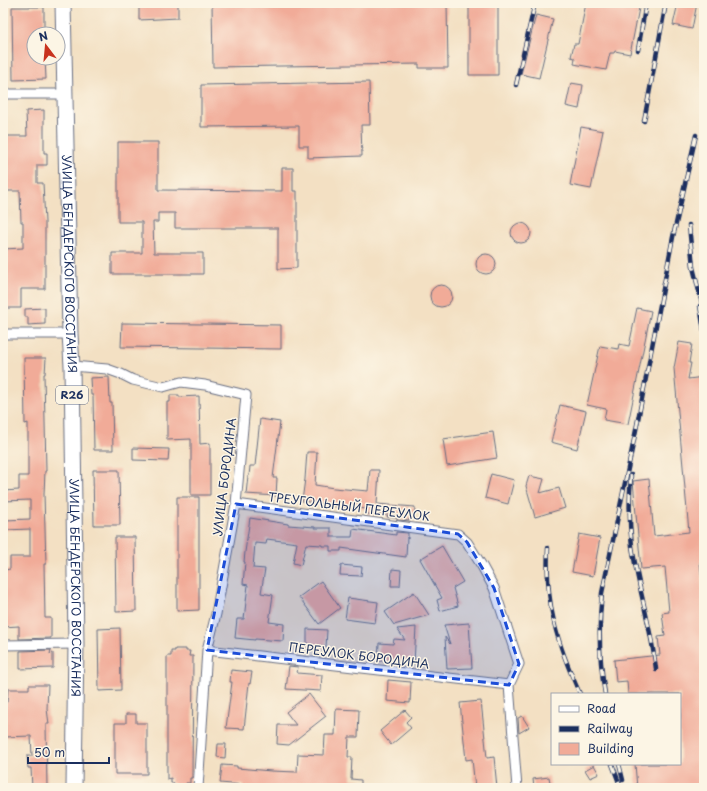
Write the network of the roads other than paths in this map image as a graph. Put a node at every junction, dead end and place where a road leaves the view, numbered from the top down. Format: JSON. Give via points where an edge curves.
{"nodes":[{"id":1,"x":62,"y":3,"type":"edge"},
{"id":2,"x":3,"y":94,"type":"edge"},
{"id":3,"x":65,"y":94,"type":"junction"},
{"id":4,"x":3,"y":334,"type":"edge"},
{"id":5,"x":70,"y":334,"type":"junction"},
{"id":6,"x":72,"y":366,"type":"junction"},
{"id":7,"x":236,"y":504,"type":"junction"},
{"id":8,"x":76,"y":644,"type":"junction"},
{"id":9,"x":3,"y":645,"type":"edge"},
{"id":10,"x":207,"y":650,"type":"junction"},
{"id":11,"x":509,"y":685,"type":"junction"},
{"id":12,"x":74,"y":788,"type":"edge"},
{"id":13,"x":198,"y":788,"type":"edge"},
{"id":14,"x":517,"y":788,"type":"edge"}],
"edges":[{"from":1,"to":3,"type":"main road","name":"УЛИЦА БЕНДЕРСКОГО ВОССТАНИЯ","number":"R26"},
{"from":2,"to":3,"type":"street"},
{"from":3,"to":5,"type":"main road","name":"УЛИЦА БЕНДЕРСКОГО ВОССТАНИЯ","number":"R26"},
{"from":4,"to":5,"type":"street"},
{"from":5,"to":6,"type":"main road","name":"УЛИЦА БЕНДЕРСКОГО ВОССТАНИЯ","number":"R26"},
{"from":6,"to":7,"type":"street","name":"УЛИЦА БОРОДИНА","via":[[107,369],[133,380],[164,387],[181,382],[246,395]]},
{"from":6,"to":8,"type":"main road","name":"УЛИЦА БЕНДЕРСКОГО ВОССТАНИЯ","number":"R26"},
{"from":7,"to":10,"type":"street","name":"УЛИЦА БОРОДИНА"},
{"from":7,"to":11,"type":"street","name":"ТРЕУГОЛЬНЫЙ ПЕРЕУЛОК","via":[[458,534],[467,542],[491,582],[519,664]]},
{"from":8,"to":9,"type":"street"},
{"from":8,"to":12,"type":"main road","name":"УЛИЦА БЕНДЕРСКОГО ВОССТАНИЯ","number":"R26"},
{"from":10,"to":11,"type":"street","name":"ПЕРЕУЛОК БОРОДИНА"},
{"from":10,"to":13,"type":"street","name":"УЛИЦА БОРОДИНА"},
{"from":11,"to":14,"type":"street"}]}
